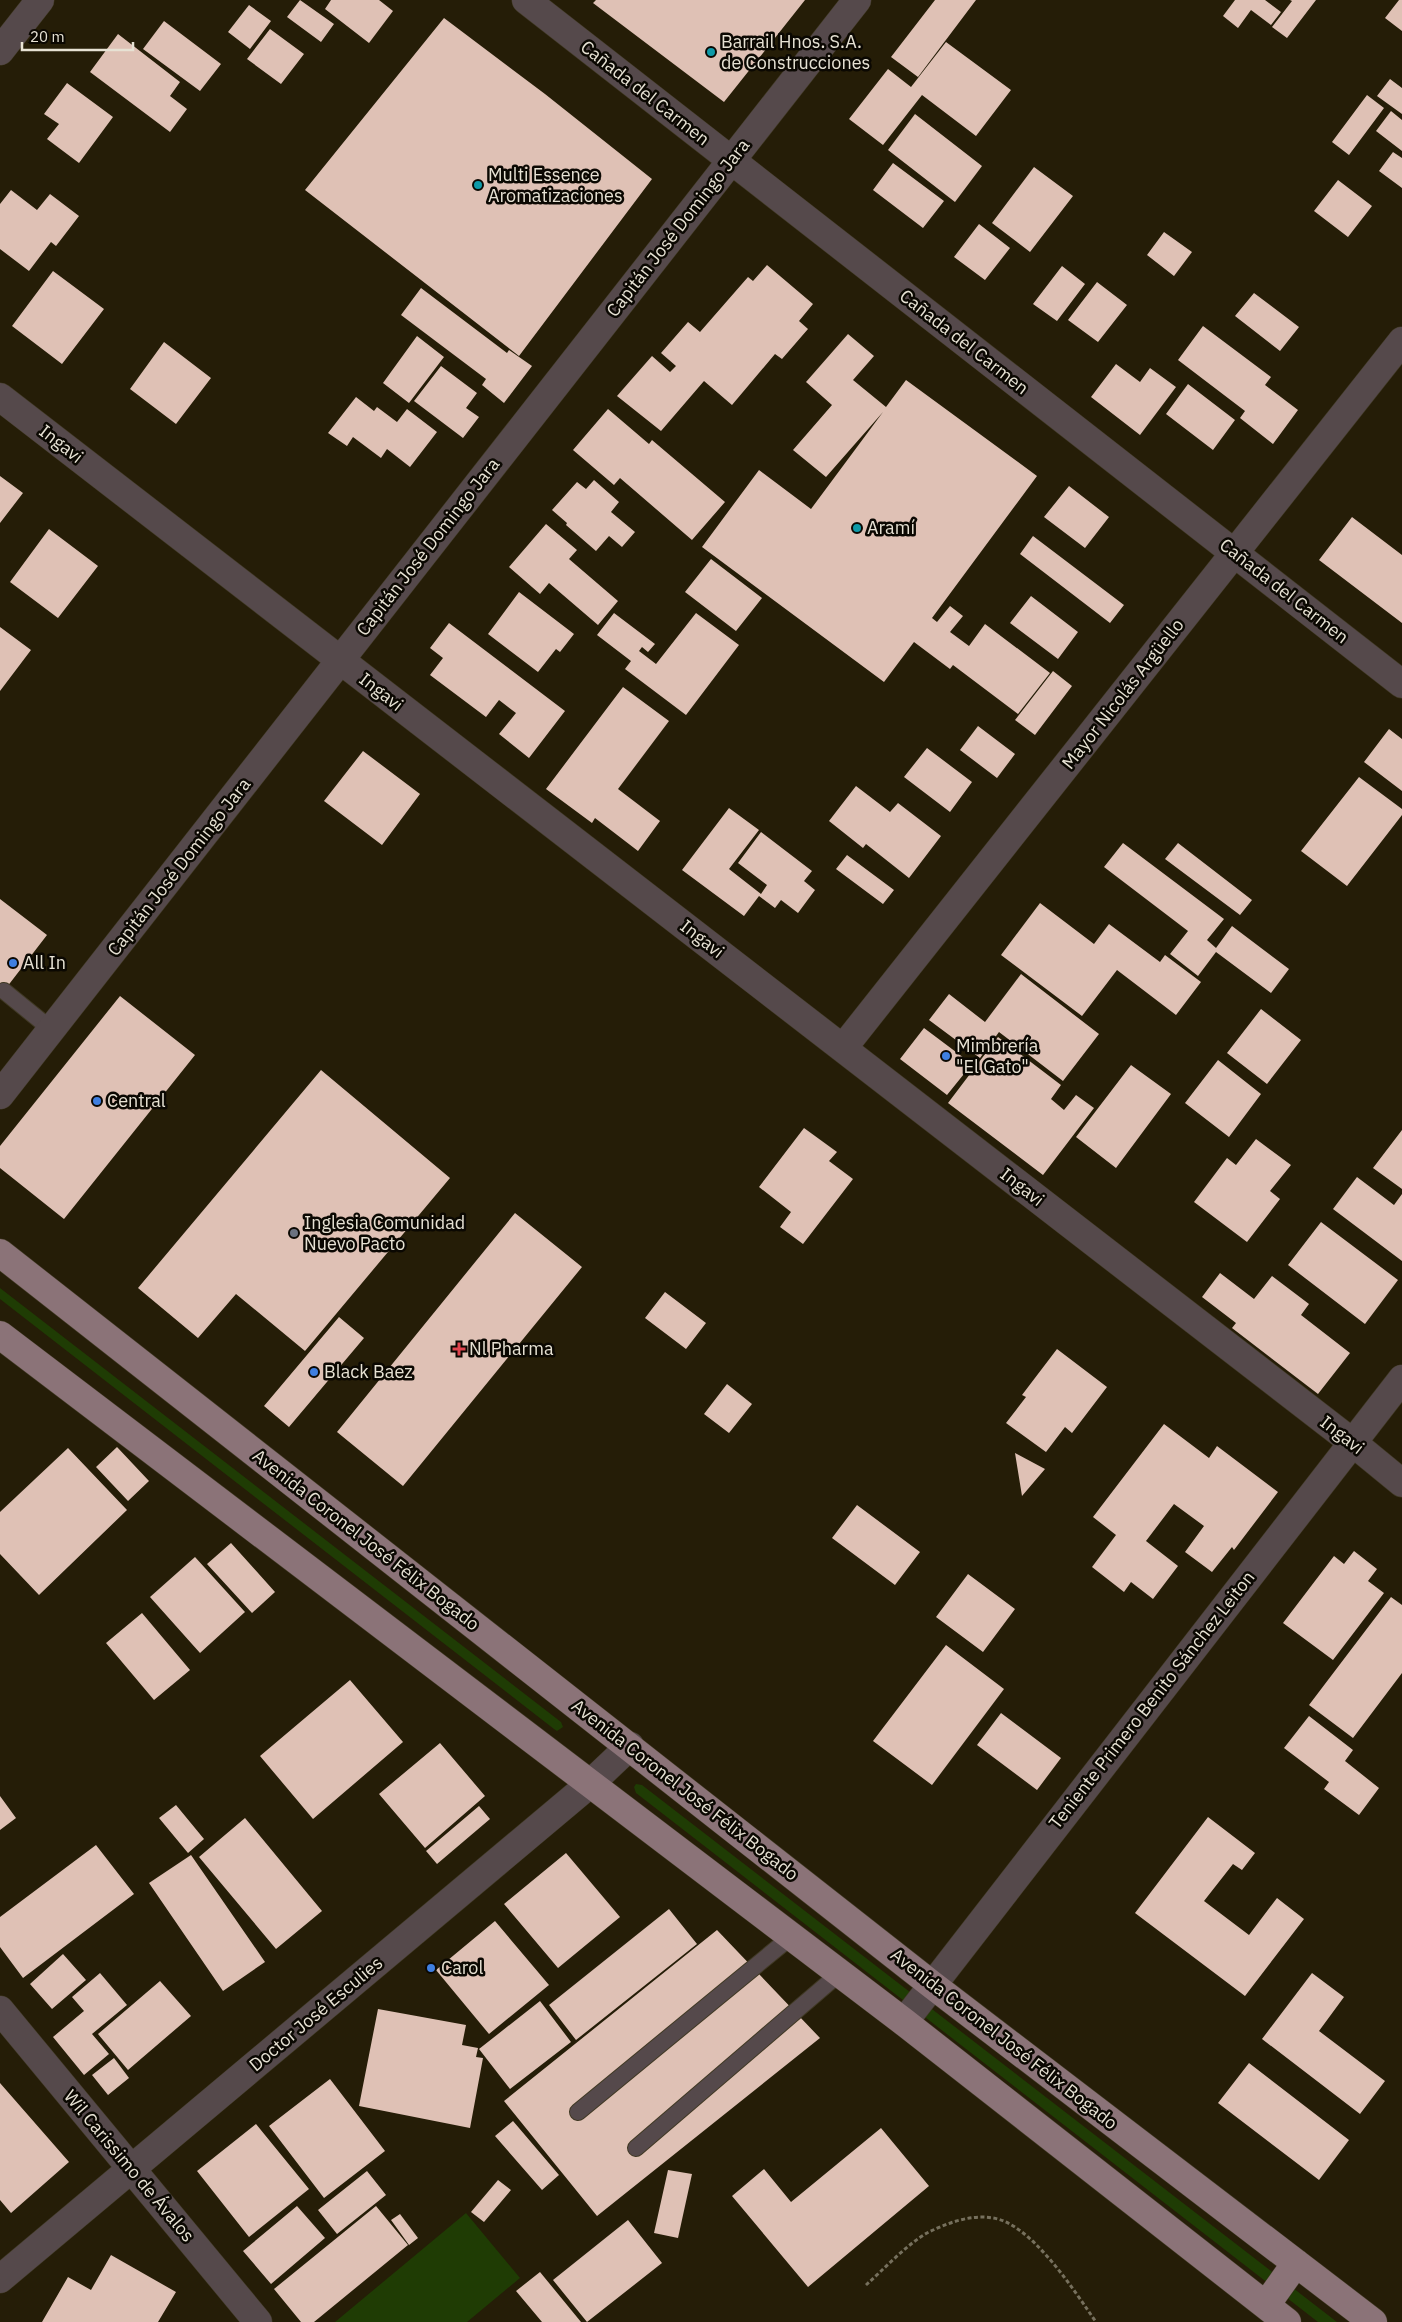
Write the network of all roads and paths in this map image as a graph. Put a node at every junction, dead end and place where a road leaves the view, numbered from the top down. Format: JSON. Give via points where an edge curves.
{"nodes":[{"id":1,"x":40,"y":0,"type":"edge"},
{"id":2,"x":526,"y":0,"type":"edge"},
{"id":3,"x":857,"y":0,"type":"edge"},
{"id":4,"x":0,"y":51,"type":"edge"},
{"id":5,"x":732,"y":160,"type":"junction"},
{"id":6,"x":1402,"y":341,"type":"edge"},
{"id":7,"x":0,"y":397,"type":"edge"},
{"id":8,"x":1235,"y":553,"type":"junction"},
{"id":9,"x":340,"y":660,"type":"junction"},
{"id":10,"x":1402,"y":684,"type":"edge"},
{"id":11,"x":4,"y":990,"type":"dead end"},
{"id":12,"x":52,"y":1030,"type":"junction"},
{"id":13,"x":843,"y":1048,"type":"junction"},
{"id":14,"x":0,"y":1095,"type":"edge"},
{"id":15,"x":0,"y":1253,"type":"edge"},
{"id":16,"x":0,"y":1335,"type":"edge"},
{"id":17,"x":1402,"y":1379,"type":"edge"},
{"id":18,"x":1352,"y":1442,"type":"junction"},
{"id":19,"x":1402,"y":1483,"type":"edge"},
{"id":20,"x":630,"y":1746,"type":"junction"},
{"id":21,"x":591,"y":1783,"type":"junction"},
{"id":22,"x":792,"y":1936,"type":"junction"},
{"id":23,"x":840,"y":1973,"type":"junction"},
{"id":24,"x":931,"y":1984,"type":"junction"},
{"id":25,"x":0,"y":2010,"type":"edge"},
{"id":26,"x":904,"y":2022,"type":"junction"},
{"id":27,"x":578,"y":2112,"type":"dead end"},
{"id":28,"x":636,"y":2148,"type":"dead end"},
{"id":29,"x":131,"y":2169,"type":"junction"},
{"id":30,"x":1296,"y":2263,"type":"junction"},
{"id":31,"x":0,"y":2279,"type":"edge"},
{"id":32,"x":866,"y":2285,"type":"dead end"},
{"id":33,"x":1266,"y":2305,"type":"junction"},
{"id":34,"x":258,"y":2322,"type":"edge"},
{"id":35,"x":1096,"y":2322,"type":"edge"},
{"id":36,"x":1288,"y":2322,"type":"edge"},
{"id":37,"x":1373,"y":2322,"type":"edge"}],
"edges":[{"from":1,"to":4,"type":"street"},
{"from":2,"to":5,"type":"street","name":"Cañada del Carmen"},
{"from":3,"to":5,"type":"street","name":"Capitán José Domingo Jara"},
{"from":5,"to":8,"type":"street","name":"Cañada del Carmen"},
{"from":5,"to":9,"type":"street","name":"Capitán José Domingo Jara"},
{"from":6,"to":8,"type":"street","name":"Mayor Nicolás Argüello"},
{"from":7,"to":9,"type":"street","name":"Ingavi"},
{"from":8,"to":10,"type":"street","name":"Cañada del Carmen"},
{"from":8,"to":13,"type":"street","name":"Mayor Nicolás Argüello"},
{"from":9,"to":12,"type":"street","name":"Capitán José Domingo Jara"},
{"from":9,"to":13,"type":"street","name":"Ingavi"},
{"from":11,"to":12,"type":"lane"},
{"from":12,"to":14,"type":"street","name":"Capitán José Domingo Jara"},
{"from":13,"to":18,"type":"street","name":"Ingavi"},
{"from":15,"to":20,"type":"main road","name":"Avenida Coronel José Félix Bogado"},
{"from":16,"to":21,"type":"main road"},
{"from":17,"to":18,"type":"street","name":"Teniente Primero Benito Sánchez Leiton"},
{"from":18,"to":19,"type":"street","name":"Ingavi"},
{"from":18,"to":24,"type":"street","name":"Teniente Primero Benito Sánchez Leiton"},
{"from":20,"to":21,"type":"street","name":"Doctor José Esculies"},
{"from":20,"to":24,"type":"main road","name":"Avenida Coronel José Félix Bogado"},
{"from":21,"to":22,"type":"main road"},
{"from":21,"to":29,"type":"street","name":"Doctor José Esculies"},
{"from":22,"to":23,"type":"main road"},
{"from":22,"to":27,"type":"lane"},
{"from":23,"to":26,"type":"main road"},
{"from":23,"to":28,"type":"lane"},
{"from":24,"to":26,"type":"street","name":"Teniente Primero Benito Sánchez Leiton"},
{"from":24,"to":30,"type":"main road","name":"Avenida Coronel José Félix Bogado"},
{"from":25,"to":29,"type":"street","name":"Wil Carissimo de Ávalos"},
{"from":26,"to":33,"type":"main road"},
{"from":29,"to":31,"type":"street","name":"Doctor José Esculies"},
{"from":29,"to":34,"type":"street","name":"Wil Carissimo de Ávalos"},
{"from":30,"to":33,"type":"main road"},
{"from":30,"to":37,"type":"main road","name":"Avenida Coronel José Félix Bogado"},
{"from":32,"to":35,"type":"path","via":[[926,2234],[956,2221],[994,2218],[1012,2226],[1036,2244],[1067,2280]]},
{"from":33,"to":36,"type":"main road"}]}
